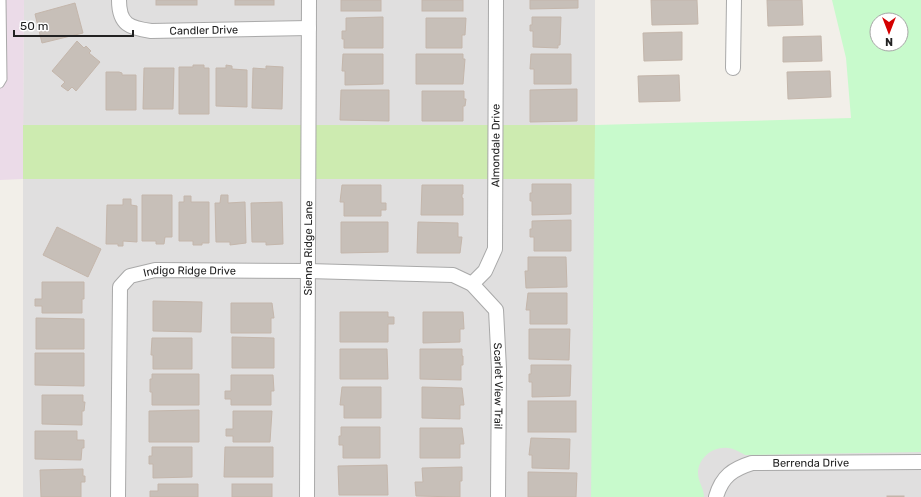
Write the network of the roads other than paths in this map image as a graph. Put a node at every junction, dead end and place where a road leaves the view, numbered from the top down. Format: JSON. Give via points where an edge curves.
{"nodes":[{"id":1,"x":2,"y":0,"type":"edge"},
{"id":2,"x":119,"y":0,"type":"edge"},
{"id":3,"x":309,"y":0,"type":"edge"},
{"id":4,"x":496,"y":0,"type":"edge"},
{"id":5,"x":734,"y":0,"type":"edge"},
{"id":6,"x":308,"y":28,"type":"junction"},
{"id":7,"x":733,"y":68,"type":"dead end"},
{"id":8,"x":0,"y":84,"type":"edge"},
{"id":9,"x":308,"y":271,"type":"junction"},
{"id":10,"x":472,"y":284,"type":"junction"},
{"id":11,"x":921,"y":462,"type":"edge"},
{"id":12,"x":118,"y":497,"type":"edge"},
{"id":13,"x":307,"y":497,"type":"edge"},
{"id":14,"x":498,"y":497,"type":"edge"},
{"id":15,"x":716,"y":497,"type":"edge"}],
"edges":[{"from":1,"to":8,"type":"lane","via":[[4,80]]},
{"from":2,"to":6,"type":"street","name":"Candler Drive","via":[[121,15],[127,25],[151,31]]},
{"from":3,"to":6,"type":"street","name":"Sienna Ridge Lane"},
{"from":4,"to":10,"type":"street","name":"Almondale Drive","via":[[495,249],[485,271]]},
{"from":5,"to":7,"type":"street"},
{"from":6,"to":9,"type":"street","name":"Sienna Ridge Lane"},
{"from":9,"to":10,"type":"street","name":"Indigo Ridge Drive","via":[[453,275]]},
{"from":9,"to":12,"type":"street","name":"Indigo Ridge Drive","via":[[155,270],[130,276],[120,287]]},
{"from":9,"to":13,"type":"street","name":"Sienna Ridge Lane"},
{"from":10,"to":14,"type":"street","name":"Scarlet View Trail","via":[[496,310],[499,369]]},
{"from":11,"to":15,"type":"street","name":"Berrenda Drive","via":[[752,464],[738,467],[727,476]]}]}
